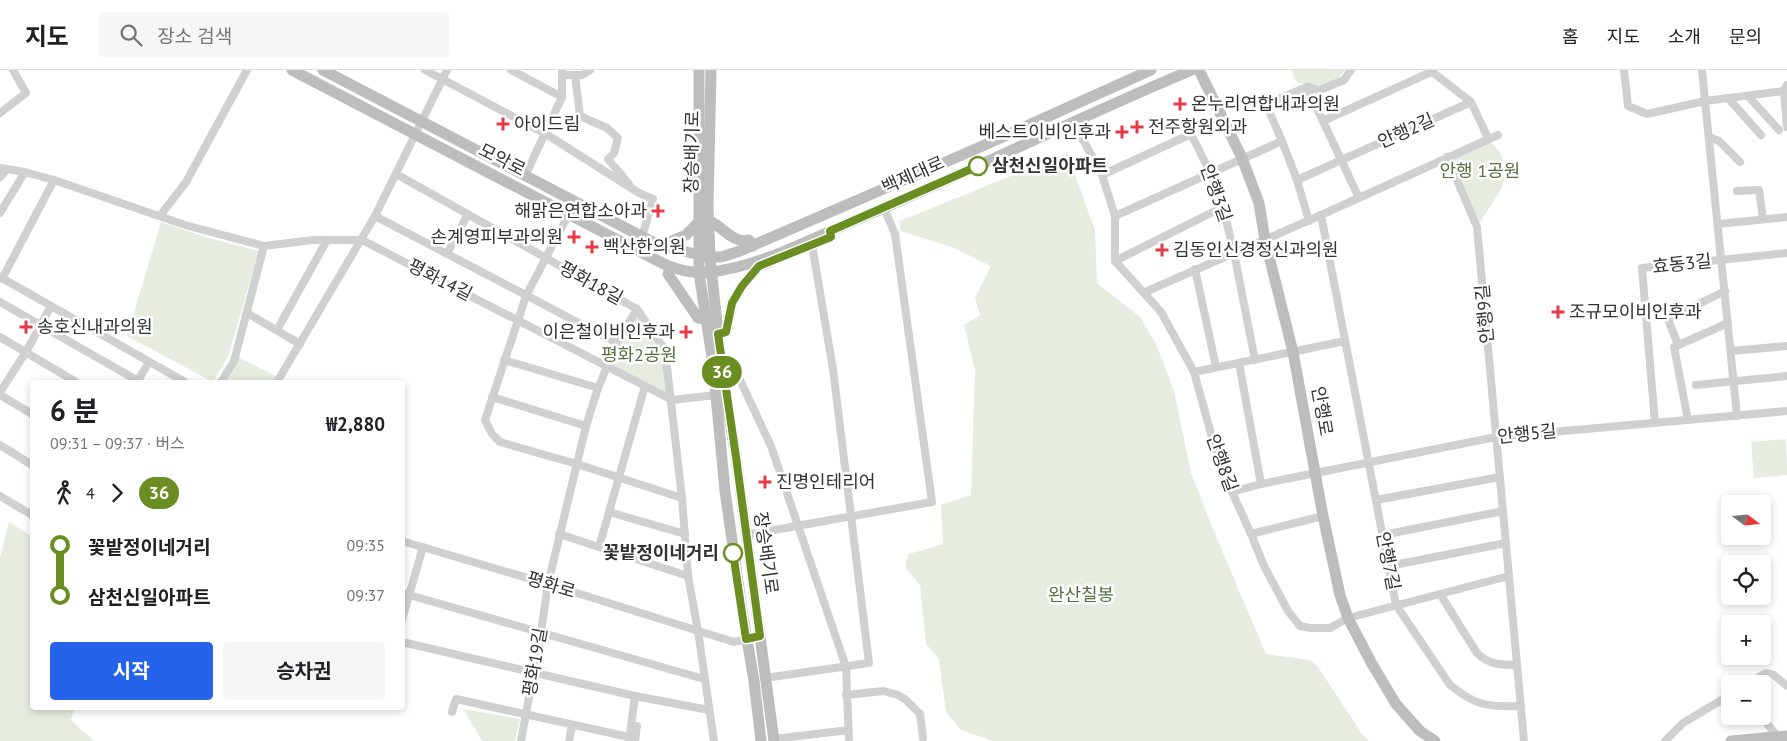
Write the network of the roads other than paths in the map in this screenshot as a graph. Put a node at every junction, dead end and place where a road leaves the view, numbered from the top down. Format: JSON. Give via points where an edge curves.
{"nodes":[{"id":1,"x":13,"y":70,"type":"edge"},
{"id":2,"x":247,"y":70,"type":"edge"},
{"id":3,"x":292,"y":70,"type":"edge"},
{"id":4,"x":322,"y":70,"type":"edge"},
{"id":5,"x":425,"y":70,"type":"edge"},
{"id":6,"x":447,"y":70,"type":"edge"},
{"id":7,"x":511,"y":70,"type":"edge"},
{"id":8,"x":590,"y":70,"type":"edge"},
{"id":9,"x":699,"y":70,"type":"edge"},
{"id":10,"x":711,"y":70,"type":"edge"},
{"id":11,"x":1150,"y":70,"type":"edge"},
{"id":12,"x":1192,"y":70,"type":"edge"},
{"id":13,"x":1199,"y":70,"type":"edge"},
{"id":14,"x":1352,"y":70,"type":"edge"},
{"id":15,"x":1624,"y":70,"type":"edge"},
{"id":16,"x":1702,"y":70,"type":"edge"},
{"id":17,"x":1430,"y":71,"type":"edge"},
{"id":18,"x":519,"y":72,"type":"edge"},
{"id":19,"x":562,"y":72,"type":"edge"},
{"id":20,"x":576,"y":75,"type":"junction"},
{"id":21,"x":442,"y":79,"type":"junction"},
{"id":22,"x":1308,"y":86,"type":"junction"},
{"id":23,"x":1786,"y":88,"type":"edge"},
{"id":24,"x":1748,"y":96,"type":"junction"},
{"id":25,"x":562,"y":97,"type":"junction"},
{"id":26,"x":1728,"y":98,"type":"junction"},
{"id":27,"x":1705,"y":101,"type":"junction"},
{"id":28,"x":1471,"y":102,"type":"junction"},
{"id":29,"x":0,"y":113,"type":"edge"},
{"id":30,"x":1073,"y":121,"type":"junction"},
{"id":31,"x":1323,"y":121,"type":"junction"},
{"id":32,"x":420,"y":122,"type":"junction"},
{"id":33,"x":1787,"y":127,"type":"edge"},
{"id":34,"x":1779,"y":130,"type":"dead end"},
{"id":35,"x":414,"y":134,"type":"junction"},
{"id":36,"x":546,"y":134,"type":"junction"},
{"id":37,"x":1498,"y":135,"type":"dead end"},
{"id":38,"x":1761,"y":135,"type":"dead end"},
{"id":39,"x":1709,"y":137,"type":"junction"},
{"id":40,"x":1488,"y":138,"type":"junction"},
{"id":41,"x":1282,"y":141,"type":"junction"},
{"id":42,"x":1447,"y":157,"type":"junction"},
{"id":43,"x":1242,"y":158,"type":"junction"},
{"id":44,"x":1341,"y":160,"type":"junction"},
{"id":45,"x":1740,"y":162,"type":"dead end"},
{"id":46,"x":3,"y":168,"type":"edge"},
{"id":47,"x":25,"y":172,"type":"junction"},
{"id":48,"x":1210,"y":172,"type":"junction"},
{"id":49,"x":396,"y":174,"type":"junction"},
{"id":50,"x":1102,"y":175,"type":"junction"},
{"id":51,"x":525,"y":176,"type":"junction"},
{"id":52,"x":0,"y":177,"type":"edge"},
{"id":53,"x":54,"y":180,"type":"junction"},
{"id":54,"x":1297,"y":180,"type":"junction"},
{"id":55,"x":634,"y":190,"type":"junction"},
{"id":56,"x":1737,"y":191,"type":"dead end"},
{"id":57,"x":1359,"y":198,"type":"junction"},
{"id":58,"x":575,"y":202,"type":"junction"},
{"id":59,"x":1223,"y":207,"type":"junction"},
{"id":60,"x":884,"y":208,"type":"junction"},
{"id":61,"x":0,"y":213,"type":"edge"},
{"id":62,"x":468,"y":214,"type":"junction"},
{"id":63,"x":568,"y":214,"type":"junction"},
{"id":64,"x":160,"y":216,"type":"junction"},
{"id":65,"x":376,"y":216,"type":"junction"},
{"id":66,"x":1115,"y":216,"type":"junction"},
{"id":67,"x":1321,"y":216,"type":"junction"},
{"id":68,"x":1787,"y":217,"type":"edge"},
{"id":69,"x":1763,"y":219,"type":"junction"},
{"id":70,"x":703,"y":221,"type":"junction"},
{"id":71,"x":1309,"y":221,"type":"junction"},
{"id":72,"x":1718,"y":224,"type":"junction"},
{"id":73,"x":830,"y":231,"type":"junction"},
{"id":74,"x":642,"y":237,"type":"junction"},
{"id":75,"x":327,"y":240,"type":"junction"},
{"id":76,"x":362,"y":240,"type":"junction"},
{"id":77,"x":1265,"y":240,"type":"junction"},
{"id":78,"x":812,"y":245,"type":"junction"},
{"id":79,"x":264,"y":246,"type":"junction"},
{"id":80,"x":660,"y":246,"type":"junction"},
{"id":81,"x":753,"y":246,"type":"junction"},
{"id":82,"x":1234,"y":253,"type":"junction"},
{"id":83,"x":1787,"y":253,"type":"edge"},
{"id":84,"x":447,"y":254,"type":"junction"},
{"id":85,"x":704,"y":256,"type":"junction"},
{"id":86,"x":545,"y":257,"type":"junction"},
{"id":87,"x":1722,"y":260,"type":"junction"},
{"id":88,"x":1115,"y":261,"type":"junction"},
{"id":89,"x":670,"y":266,"type":"junction"},
{"id":90,"x":1195,"y":269,"type":"junction"},
{"id":91,"x":711,"y":272,"type":"junction"},
{"id":92,"x":699,"y":273,"type":"junction"},
{"id":93,"x":1,"y":278,"type":"edge"},
{"id":94,"x":1725,"y":291,"type":"junction"},
{"id":95,"x":1144,"y":292,"type":"junction"},
{"id":96,"x":526,"y":296,"type":"junction"},
{"id":97,"x":0,"y":302,"type":"edge"},
{"id":98,"x":51,"y":306,"type":"junction"},
{"id":99,"x":637,"y":309,"type":"junction"},
{"id":100,"x":247,"y":312,"type":"junction"},
{"id":101,"x":705,"y":319,"type":"junction"},
{"id":102,"x":517,"y":321,"type":"junction"},
{"id":103,"x":1728,"y":323,"type":"junction"},
{"id":104,"x":40,"y":325,"type":"junction"},
{"id":105,"x":277,"y":330,"type":"junction"},
{"id":106,"x":718,"y":334,"type":"junction"},
{"id":107,"x":0,"y":337,"type":"edge"},
{"id":108,"x":617,"y":342,"type":"junction"},
{"id":109,"x":1346,"y":342,"type":"junction"},
{"id":110,"x":300,"y":344,"type":"junction"},
{"id":111,"x":1678,"y":346,"type":"junction"},
{"id":112,"x":1787,"y":346,"type":"edge"},
{"id":113,"x":1731,"y":351,"type":"junction"},
{"id":114,"x":26,"y":352,"type":"junction"},
{"id":115,"x":1293,"y":352,"type":"junction"},
{"id":116,"x":504,"y":360,"type":"junction"},
{"id":117,"x":1255,"y":360,"type":"junction"},
{"id":118,"x":149,"y":362,"type":"junction"},
{"id":119,"x":1239,"y":363,"type":"junction"},
{"id":120,"x":607,"y":366,"type":"junction"},
{"id":121,"x":1216,"y":367,"type":"junction"},
{"id":122,"x":1194,"y":372,"type":"junction"},
{"id":123,"x":1787,"y":376,"type":"edge"},
{"id":124,"x":73,"y":380,"type":"edge"},
{"id":125,"x":135,"y":380,"type":"edge"},
{"id":126,"x":139,"y":380,"type":"edge"},
{"id":127,"x":181,"y":380,"type":"edge"},
{"id":128,"x":223,"y":380,"type":"edge"},
{"id":129,"x":278,"y":380,"type":"edge"},
{"id":130,"x":723,"y":380,"type":"junction"},
{"id":131,"x":1734,"y":382,"type":"junction"},
{"id":132,"x":1696,"y":385,"type":"dead end"},
{"id":133,"x":645,"y":386,"type":"junction"},
{"id":134,"x":598,"y":388,"type":"junction"},
{"id":135,"x":0,"y":394,"type":"edge"},
{"id":136,"x":716,"y":395,"type":"junction"},
{"id":137,"x":492,"y":397,"type":"junction"},
{"id":138,"x":672,"y":400,"type":"junction"},
{"id":139,"x":1787,"y":412,"type":"edge"},
{"id":140,"x":30,"y":413,"type":"edge"},
{"id":141,"x":1737,"y":416,"type":"junction"},
{"id":142,"x":1688,"y":420,"type":"junction"},
{"id":143,"x":1655,"y":423,"type":"junction"},
{"id":144,"x":586,"y":426,"type":"junction"},
{"id":145,"x":1496,"y":437,"type":"junction"},
{"id":146,"x":0,"y":446,"type":"edge"},
{"id":147,"x":1369,"y":462,"type":"junction"},
{"id":148,"x":30,"y":464,"type":"edge"},
{"id":149,"x":577,"y":464,"type":"junction"},
{"id":150,"x":1315,"y":474,"type":"junction"},
{"id":151,"x":1500,"y":476,"type":"junction"},
{"id":152,"x":618,"y":478,"type":"junction"},
{"id":153,"x":1261,"y":484,"type":"junction"},
{"id":154,"x":1232,"y":492,"type":"junction"},
{"id":155,"x":0,"y":496,"type":"edge"},
{"id":156,"x":682,"y":498,"type":"junction"},
{"id":157,"x":1376,"y":500,"type":"junction"},
{"id":158,"x":1503,"y":511,"type":"junction"},
{"id":159,"x":609,"y":512,"type":"junction"},
{"id":160,"x":30,"y":514,"type":"edge"},
{"id":161,"x":1323,"y":516,"type":"junction"},
{"id":162,"x":852,"y":517,"type":"junction"},
{"id":163,"x":798,"y":527,"type":"junction"},
{"id":164,"x":559,"y":534,"type":"junction"},
{"id":165,"x":685,"y":534,"type":"junction"},
{"id":166,"x":1251,"y":534,"type":"junction"},
{"id":167,"x":746,"y":535,"type":"junction"},
{"id":168,"x":1383,"y":535,"type":"junction"},
{"id":169,"x":405,"y":542,"type":"edge"},
{"id":170,"x":1506,"y":543,"type":"junction"},
{"id":171,"x":423,"y":547,"type":"junction"},
{"id":172,"x":599,"y":547,"type":"junction"},
{"id":173,"x":1389,"y":566,"type":"junction"},
{"id":174,"x":688,"y":576,"type":"junction"},
{"id":175,"x":1509,"y":576,"type":"junction"},
{"id":176,"x":548,"y":584,"type":"junction"},
{"id":177,"x":406,"y":594,"type":"edge"},
{"id":178,"x":1440,"y":594,"type":"junction"},
{"id":179,"x":1396,"y":605,"type":"junction"},
{"id":180,"x":1348,"y":618,"type":"junction"},
{"id":181,"x":698,"y":631,"type":"junction"},
{"id":182,"x":541,"y":632,"type":"junction"},
{"id":183,"x":760,"y":636,"type":"junction"},
{"id":184,"x":746,"y":639,"type":"junction"},
{"id":185,"x":405,"y":643,"type":"edge"},
{"id":186,"x":1517,"y":665,"type":"junction"},
{"id":187,"x":846,"y":667,"type":"junction"},
{"id":188,"x":534,"y":671,"type":"junction"},
{"id":189,"x":1763,"y":675,"type":"edge"},
{"id":190,"x":765,"y":678,"type":"junction"},
{"id":191,"x":704,"y":679,"type":"junction"},
{"id":192,"x":1787,"y":686,"type":"edge"},
{"id":193,"x":846,"y":695,"type":"junction"},
{"id":194,"x":635,"y":696,"type":"junction"},
{"id":195,"x":1721,"y":702,"type":"edge"},
{"id":196,"x":1521,"y":706,"type":"junction"},
{"id":197,"x":709,"y":710,"type":"junction"},
{"id":198,"x":452,"y":712,"type":"dead end"},
{"id":199,"x":526,"y":714,"type":"junction"},
{"id":200,"x":572,"y":725,"type":"junction"},
{"id":201,"x":1768,"y":725,"type":"edge"},
{"id":202,"x":637,"y":726,"type":"dead end"},
{"id":203,"x":849,"y":730,"type":"junction"},
{"id":204,"x":923,"y":738,"type":"dead end"},
{"id":205,"x":1778,"y":738,"type":"edge"},
{"id":206,"x":631,"y":740,"type":"edge"},
{"id":207,"x":774,"y":740,"type":"edge"},
{"id":208,"x":520,"y":741,"type":"edge"},
{"id":209,"x":569,"y":741,"type":"edge"},
{"id":210,"x":714,"y":741,"type":"edge"},
{"id":211,"x":761,"y":741,"type":"edge"},
{"id":212,"x":849,"y":741,"type":"edge"},
{"id":213,"x":1435,"y":741,"type":"edge"},
{"id":214,"x":1524,"y":741,"type":"edge"},
{"id":215,"x":1665,"y":741,"type":"edge"},
{"id":216,"x":1731,"y":741,"type":"edge"}],
"edges":[{"from":1,"to":29,"type":"street","via":[[26,92]]},
{"from":2,"to":64,"type":"street","via":[[186,182]]},
{"from":3,"to":35,"type":"street","name":"모악로"},
{"from":4,"to":32,"type":"street","name":"모악로"},
{"from":5,"to":21,"type":"street"},
{"from":6,"to":21,"type":"street"},
{"from":7,"to":18,"type":"street"},
{"from":8,"to":20,"type":"street"},
{"from":9,"to":70,"type":"street","name":"장승배기로"},
{"from":10,"to":70,"type":"street","name":"장승배기로"},
{"from":11,"to":81,"type":"street","name":"백제대로"},
{"from":12,"to":30,"type":"street","name":"백제대로"},
{"from":13,"to":43,"type":"street","name":"안행로"},
{"from":14,"to":22,"type":"street","via":[[1344,80],[1320,90]]},
{"from":15,"to":27,"type":"street","via":[[1628,106],[1647,114]]},
{"from":16,"to":27,"type":"street"},
{"from":17,"to":28,"type":"street"},
{"from":17,"to":31,"type":"street"},
{"from":18,"to":25,"type":"street"},
{"from":19,"to":20,"type":"street"},
{"from":19,"to":25,"type":"street"},
{"from":20,"to":55,"type":"street","via":[[580,116],[607,128],[618,138],[614,153],[608,158]]},
{"from":21,"to":32,"type":"street"},
{"from":21,"to":36,"type":"street"},
{"from":22,"to":31,"type":"street"},
{"from":22,"to":41,"type":"street","via":[[1266,104]]},
{"from":23,"to":24,"type":"street"},
{"from":23,"to":33,"type":"street"},
{"from":24,"to":26,"type":"street"},
{"from":24,"to":34,"type":"street"},
{"from":25,"to":36,"type":"street"},
{"from":26,"to":27,"type":"street"},
{"from":26,"to":38,"type":"street"},
{"from":27,"to":39,"type":"street"},
{"from":28,"to":40,"type":"street"},
{"from":28,"to":44,"type":"street","name":"안행2길"},
{"from":30,"to":50,"type":"street"},
{"from":30,"to":60,"type":"street","name":"백제대로"},
{"from":31,"to":44,"type":"street"},
{"from":32,"to":35,"type":"street"},
{"from":32,"to":51,"type":"street","name":"모악로"},
{"from":35,"to":49,"type":"street"},
{"from":35,"to":63,"type":"street","name":"모악로"},
{"from":36,"to":51,"type":"street"},
{"from":36,"to":55,"type":"street"},
{"from":37,"to":40,"type":"street"},
{"from":39,"to":45,"type":"street","via":[[1719,141]]},
{"from":39,"to":72,"type":"street"},
{"from":40,"to":42,"type":"street"},
{"from":41,"to":43,"type":"street"},
{"from":41,"to":54,"type":"street"},
{"from":42,"to":57,"type":"street"},
{"from":42,"to":145,"type":"street","name":"안행9길","via":[[1477,226]]},
{"from":43,"to":48,"type":"street"},
{"from":43,"to":77,"type":"street","name":"안행로","via":[[1259,202]]},
{"from":44,"to":54,"type":"street","name":"안행2길"},
{"from":44,"to":57,"type":"street"},
{"from":46,"to":47,"type":"street"},
{"from":46,"to":52,"type":"street"},
{"from":47,"to":53,"type":"street"},
{"from":47,"to":61,"type":"street"},
{"from":48,"to":50,"type":"street","name":"안행3길","via":[[1191,134]]},
{"from":48,"to":59,"type":"street","name":"안행3길"},
{"from":48,"to":66,"type":"street"},
{"from":49,"to":62,"type":"street"},
{"from":49,"to":65,"type":"street"},
{"from":50,"to":66,"type":"street"},
{"from":51,"to":58,"type":"street","name":"모악로"},
{"from":53,"to":64,"type":"street"},
{"from":53,"to":93,"type":"street"},
{"from":54,"to":71,"type":"street"},
{"from":55,"to":74,"type":"street","via":[[653,199]]},
{"from":56,"to":69,"type":"street","via":[[1760,190]]},
{"from":57,"to":67,"type":"street"},
{"from":58,"to":63,"type":"street"},
{"from":58,"to":74,"type":"street","name":"모악로"},
{"from":59,"to":82,"type":"street","name":"안행3길"},
{"from":59,"to":88,"type":"street"},
{"from":60,"to":73,"type":"street","name":"백제대로"},
{"from":60,"to":162,"type":"street","via":[[895,234],[932,502]]},
{"from":62,"to":84,"type":"street"},
{"from":62,"to":86,"type":"street"},
{"from":63,"to":86,"type":"street"},
{"from":63,"to":89,"type":"street","name":"모악로"},
{"from":64,"to":79,"type":"street"},
{"from":65,"to":76,"type":"street"},
{"from":65,"to":84,"type":"street","name":"평화14길"},
{"from":66,"to":88,"type":"street"},
{"from":67,"to":71,"type":"street"},
{"from":67,"to":109,"type":"street"},
{"from":68,"to":69,"type":"street"},
{"from":69,"to":72,"type":"street"},
{"from":70,"to":80,"type":"street","via":[[686,236]]},
{"from":70,"to":81,"type":"street","via":[[735,237],[750,240]]},
{"from":70,"to":85,"type":"street","name":"장승배기로"},
{"from":71,"to":77,"type":"street"},
{"from":72,"to":87,"type":"street"},
{"from":73,"to":78,"type":"street","via":[[831,237]]},
{"from":73,"to":91,"type":"street","name":"백제대로","via":[[759,260]]},
{"from":74,"to":80,"type":"street","name":"모악로"},
{"from":75,"to":76,"type":"street"},
{"from":75,"to":79,"type":"street"},
{"from":75,"to":105,"type":"street"},
{"from":76,"to":102,"type":"street","name":"평화14길"},
{"from":76,"to":110,"type":"street"},
{"from":77,"to":82,"type":"street"},
{"from":77,"to":115,"type":"street","name":"안행로"},
{"from":78,"to":106,"type":"street","via":[[759,266],[732,303],[726,332]]},
{"from":78,"to":162,"type":"street","via":[[833,369]]},
{"from":79,"to":100,"type":"street"},
{"from":80,"to":85,"type":"street","name":"모악로"},
{"from":81,"to":85,"type":"street","name":"백제대로","via":[[721,257]]},
{"from":82,"to":90,"type":"street"},
{"from":82,"to":117,"type":"street","name":"안행3길"},
{"from":83,"to":87,"type":"street","name":"효동3길"},
{"from":84,"to":96,"type":"street","name":"평화14길"},
{"from":85,"to":91,"type":"street","name":"장승배기로"},
{"from":85,"to":92,"type":"street","name":"장승배기로"},
{"from":86,"to":96,"type":"street"},
{"from":86,"to":99,"type":"street","name":"평화18길"},
{"from":87,"to":94,"type":"street","name":"효동3길"},
{"from":87,"to":143,"type":"street","name":"효동3길","via":[[1642,268]]},
{"from":88,"to":95,"type":"street","name":"안행8길"},
{"from":89,"to":92,"type":"street","name":"모악로"},
{"from":89,"to":101,"type":"street","via":[[668,274],[698,318]]},
{"from":90,"to":95,"type":"street"},
{"from":90,"to":121,"type":"street"},
{"from":91,"to":92,"type":"street","name":"백제대로"},
{"from":91,"to":106,"type":"street","name":"장승배기로"},
{"from":92,"to":101,"type":"street","name":"장승배기로"},
{"from":93,"to":98,"type":"street"},
{"from":94,"to":103,"type":"street","name":"효동3길"},
{"from":94,"to":111,"type":"street","name":"효동3길","via":[[1668,319]]},
{"from":95,"to":122,"type":"street","name":"안행8길","via":[[1161,312]]},
{"from":96,"to":102,"type":"street"},
{"from":96,"to":108,"type":"street"},
{"from":97,"to":104,"type":"street"},
{"from":98,"to":104,"type":"street"},
{"from":98,"to":118,"type":"street"},
{"from":99,"to":108,"type":"street","name":"평화18길"},
{"from":99,"to":138,"type":"street","name":"평화18길","via":[[665,350]]},
{"from":100,"to":105,"type":"street"},
{"from":100,"to":128,"type":"street","via":[[234,361]]},
{"from":101,"to":136,"type":"street","name":"장승배기로"},
{"from":102,"to":116,"type":"street"},
{"from":102,"to":120,"type":"street"},
{"from":103,"to":111,"type":"street"},
{"from":103,"to":113,"type":"street","name":"효동3길"},
{"from":104,"to":114,"type":"street"},
{"from":104,"to":125,"type":"street"},
{"from":105,"to":110,"type":"street"},
{"from":106,"to":130,"type":"street","name":"장승배기로"},
{"from":107,"to":114,"type":"street"},
{"from":108,"to":120,"type":"street","name":"평화18길"},
{"from":109,"to":115,"type":"street"},
{"from":109,"to":147,"type":"street"},
{"from":110,"to":129,"type":"street"},
{"from":111,"to":142,"type":"street","via":[[1674,347]]},
{"from":112,"to":113,"type":"street"},
{"from":113,"to":131,"type":"street"},
{"from":114,"to":124,"type":"street"},
{"from":114,"to":135,"type":"street"},
{"from":115,"to":117,"type":"street"},
{"from":115,"to":150,"type":"street","name":"안행로"},
{"from":116,"to":134,"type":"street"},
{"from":116,"to":137,"type":"street"},
{"from":117,"to":119,"type":"street"},
{"from":118,"to":126,"type":"street"},
{"from":118,"to":127,"type":"street"},
{"from":119,"to":121,"type":"street"},
{"from":119,"to":153,"type":"street"},
{"from":120,"to":133,"type":"street"},
{"from":120,"to":134,"type":"street","name":"평화18길"},
{"from":121,"to":122,"type":"street"},
{"from":122,"to":154,"type":"street","name":"안행8길"},
{"from":123,"to":131,"type":"street"},
{"from":130,"to":163,"type":"street","via":[[740,380],[771,446]]},
{"from":130,"to":167,"type":"street","name":"장승배기로"},
{"from":131,"to":132,"type":"street"},
{"from":131,"to":141,"type":"street"},
{"from":133,"to":138,"type":"street"},
{"from":133,"to":152,"type":"street"},
{"from":134,"to":144,"type":"street","name":"평화18길"},
{"from":135,"to":140,"type":"street"},
{"from":136,"to":138,"type":"street"},
{"from":136,"to":184,"type":"street","name":"장승배기로","via":[[725,491]]},
{"from":137,"to":144,"type":"street"},
{"from":137,"to":149,"type":"street","via":[[485,420],[500,442]]},
{"from":138,"to":156,"type":"street","name":"평화18길"},
{"from":139,"to":141,"type":"street","name":"안행5길"},
{"from":141,"to":142,"type":"street","name":"안행5길"},
{"from":142,"to":143,"type":"street","name":"안행5길"},
{"from":143,"to":145,"type":"street","name":"안행5길"},
{"from":144,"to":149,"type":"street","name":"평화18길"},
{"from":145,"to":147,"type":"street","name":"안행5길"},
{"from":145,"to":151,"type":"street","name":"안행9길"},
{"from":146,"to":148,"type":"street"},
{"from":147,"to":150,"type":"street","name":"안행5길"},
{"from":147,"to":157,"type":"street"},
{"from":149,"to":152,"type":"street"},
{"from":149,"to":164,"type":"street","name":"평화18길"},
{"from":150,"to":153,"type":"street","name":"안행5길"},
{"from":150,"to":161,"type":"street","name":"안행로"},
{"from":151,"to":157,"type":"street"},
{"from":151,"to":158,"type":"street","name":"안행9길"},
{"from":152,"to":156,"type":"street"},
{"from":152,"to":159,"type":"street"},
{"from":153,"to":154,"type":"street","name":"안행5길"},
{"from":154,"to":166,"type":"street","name":"안행8길"},
{"from":155,"to":160,"type":"street"},
{"from":156,"to":165,"type":"street","name":"평화18길"},
{"from":157,"to":168,"type":"street","name":"안행7길"},
{"from":158,"to":168,"type":"street"},
{"from":158,"to":170,"type":"street","name":"안행9길"},
{"from":159,"to":165,"type":"street"},
{"from":159,"to":172,"type":"street"},
{"from":161,"to":166,"type":"street"},
{"from":161,"to":180,"type":"street","name":"안행로"},
{"from":162,"to":163,"type":"street"},
{"from":162,"to":187,"type":"street","via":[[870,663]]},
{"from":163,"to":167,"type":"street"},
{"from":163,"to":187,"type":"street"},
{"from":164,"to":172,"type":"street"},
{"from":164,"to":176,"type":"street","name":"평화18길"},
{"from":165,"to":174,"type":"street","name":"평화18길"},
{"from":166,"to":180,"type":"street","name":"안행8길","via":[[1288,612],[1300,626],[1330,628]]},
{"from":167,"to":183,"type":"street","name":"장승배기로"},
{"from":168,"to":173,"type":"street","name":"안행7길"},
{"from":169,"to":171,"type":"street","name":"평화로"},
{"from":170,"to":173,"type":"street"},
{"from":170,"to":175,"type":"street","name":"안행9길"},
{"from":171,"to":176,"type":"street","name":"평화로"},
{"from":171,"to":177,"type":"street"},
{"from":172,"to":174,"type":"street"},
{"from":173,"to":179,"type":"street","name":"안행7길"},
{"from":174,"to":181,"type":"street"},
{"from":175,"to":178,"type":"street","name":"안행7길"},
{"from":175,"to":186,"type":"street","name":"안행9길"},
{"from":176,"to":181,"type":"street","name":"평화로"},
{"from":176,"to":182,"type":"street","name":"평화19길"},
{"from":177,"to":182,"type":"street"},
{"from":178,"to":179,"type":"street","name":"안행7길"},
{"from":178,"to":186,"type":"street","via":[[1482,659],[1500,665]]},
{"from":179,"to":180,"type":"street","name":"안행7길"},
{"from":179,"to":196,"type":"street","name":"안행7길","via":[[1450,685],[1461,694],[1479,704]]},
{"from":180,"to":213,"type":"street","name":"안행로","via":[[1396,704],[1420,731]]},
{"from":181,"to":184,"type":"street","name":"평화로","via":[[734,642]]},
{"from":181,"to":191,"type":"street"},
{"from":182,"to":188,"type":"street","name":"평화19길"},
{"from":182,"to":191,"type":"street"},
{"from":183,"to":184,"type":"street","name":"평화로"},
{"from":183,"to":190,"type":"street","name":"장승배기로"},
{"from":184,"to":211,"type":"street","name":"장승배기로"},
{"from":185,"to":188,"type":"street"},
{"from":186,"to":196,"type":"street","name":"안행9길"},
{"from":187,"to":190,"type":"street"},
{"from":187,"to":193,"type":"street"},
{"from":188,"to":194,"type":"street"},
{"from":188,"to":199,"type":"street","name":"평화19길"},
{"from":189,"to":192,"type":"street","via":[[1774,675]]},
{"from":190,"to":207,"type":"street","name":"장승배기로"},
{"from":191,"to":197,"type":"street"},
{"from":193,"to":203,"type":"street"},
{"from":193,"to":204,"type":"street","via":[[884,691],[898,695],[920,714]]},
{"from":194,"to":197,"type":"street"},
{"from":194,"to":206,"type":"street"},
{"from":195,"to":215,"type":"street","via":[[1683,723]]},
{"from":196,"to":214,"type":"street","name":"안행9길"},
{"from":197,"to":210,"type":"street"},
{"from":198,"to":199,"type":"street","via":[[456,699]]},
{"from":199,"to":200,"type":"street"},
{"from":199,"to":208,"type":"street","name":"평화19길"},
{"from":200,"to":206,"type":"street"},
{"from":200,"to":209,"type":"street"},
{"from":201,"to":205,"type":"street"},
{"from":202,"to":206,"type":"street"},
{"from":203,"to":207,"type":"street"},
{"from":203,"to":212,"type":"street"},
{"from":205,"to":216,"type":"street"}]}
